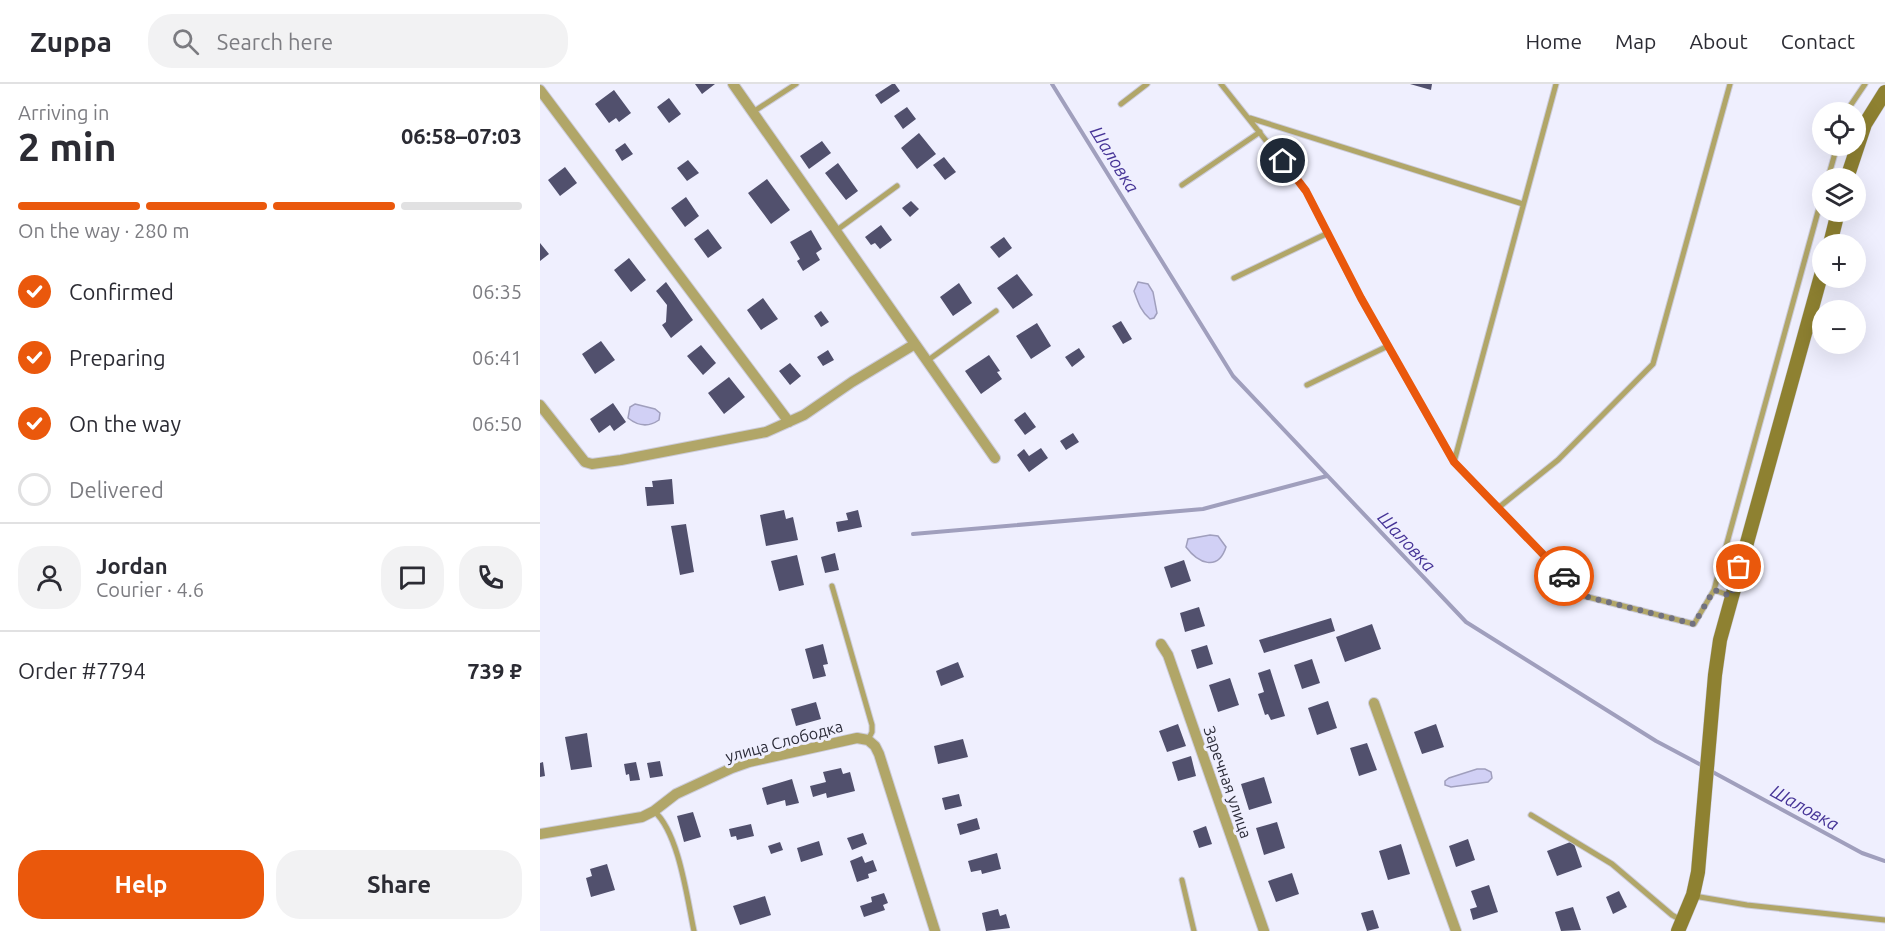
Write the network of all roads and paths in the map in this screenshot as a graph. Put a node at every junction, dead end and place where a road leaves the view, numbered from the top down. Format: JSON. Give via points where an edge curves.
{"nodes":[{"id":1,"x":733,"y":84,"type":"edge"},
{"id":2,"x":796,"y":84,"type":"edge"},
{"id":3,"x":1147,"y":84,"type":"edge"},
{"id":4,"x":1221,"y":84,"type":"edge"},
{"id":5,"x":1556,"y":84,"type":"edge"},
{"id":6,"x":1730,"y":84,"type":"edge"},
{"id":7,"x":1865,"y":84,"type":"edge"},
{"id":8,"x":540,"y":90,"type":"edge"},
{"id":9,"x":1885,"y":92,"type":"edge"},
{"id":10,"x":1853,"y":102,"type":"edge"},
{"id":11,"x":1121,"y":104,"type":"dead end"},
{"id":12,"x":753,"y":112,"type":"junction"},
{"id":13,"x":1249,"y":117,"type":"junction"},
{"id":14,"x":1260,"y":132,"type":"junction"},
{"id":15,"x":1850,"y":168,"type":"edge"},
{"id":16,"x":1182,"y":185,"type":"dead end"},
{"id":17,"x":897,"y":186,"type":"dead end"},
{"id":18,"x":1523,"y":204,"type":"junction"},
{"id":19,"x":1815,"y":222,"type":"edge"},
{"id":20,"x":837,"y":230,"type":"junction"},
{"id":21,"x":1328,"y":233,"type":"junction"},
{"id":22,"x":1234,"y":278,"type":"dead end"},
{"id":23,"x":1818,"y":288,"type":"edge"},
{"id":24,"x":996,"y":312,"type":"dead end"},
{"id":25,"x":915,"y":344,"type":"junction"},
{"id":26,"x":1388,"y":346,"type":"junction"},
{"id":27,"x":927,"y":361,"type":"junction"},
{"id":28,"x":1307,"y":385,"type":"dead end"},
{"id":29,"x":540,"y":405,"type":"edge"},
{"id":30,"x":789,"y":422,"type":"junction"},
{"id":31,"x":995,"y":458,"type":"dead end"},
{"id":32,"x":1454,"y":462,"type":"junction"},
{"id":33,"x":1498,"y":508,"type":"junction"},
{"id":34,"x":832,"y":586,"type":"dead end"},
{"id":35,"x":1714,"y":590,"type":"junction"},
{"id":36,"x":1731,"y":596,"type":"junction"},
{"id":37,"x":1161,"y":644,"type":"dead end"},
{"id":38,"x":1374,"y":703,"type":"dead end"},
{"id":39,"x":868,"y":740,"type":"junction"},
{"id":40,"x":654,"y":812,"type":"junction"},
{"id":41,"x":1531,"y":815,"type":"dead end"},
{"id":42,"x":540,"y":834,"type":"edge"},
{"id":43,"x":1182,"y":880,"type":"dead end"},
{"id":44,"x":1693,"y":896,"type":"junction"},
{"id":45,"x":1885,"y":920,"type":"edge"},
{"id":46,"x":1680,"y":926,"type":"edge"},
{"id":47,"x":694,"y":931,"type":"edge"},
{"id":48,"x":935,"y":931,"type":"edge"},
{"id":49,"x":1194,"y":931,"type":"edge"},
{"id":50,"x":1264,"y":931,"type":"edge"},
{"id":51,"x":1456,"y":931,"type":"edge"}],
"edges":[{"from":1,"to":12,"type":"street"},
{"from":2,"to":12,"type":"lane"},
{"from":3,"to":11,"type":"lane"},
{"from":4,"to":13,"type":"lane"},
{"from":5,"to":18,"type":"lane"},
{"from":6,"to":33,"type":"lane","via":[[1653,364],[1558,460]]},
{"from":7,"to":10,"type":"lane"},
{"from":8,"to":30,"type":"street"},
{"from":9,"to":15,"type":"street","via":[[1865,124]]},
{"from":12,"to":20,"type":"street"},
{"from":13,"to":14,"type":"lane"},
{"from":13,"to":18,"type":"lane"},
{"from":14,"to":16,"type":"lane"},
{"from":14,"to":21,"type":"lane","via":[[1306,191]]},
{"from":17,"to":20,"type":"lane"},
{"from":18,"to":32,"type":"lane"},
{"from":19,"to":35,"type":"lane"},
{"from":20,"to":25,"type":"street"},
{"from":21,"to":22,"type":"lane"},
{"from":21,"to":26,"type":"lane"},
{"from":23,"to":36,"type":"street"},
{"from":24,"to":27,"type":"lane"},
{"from":25,"to":27,"type":"street"},
{"from":25,"to":30,"type":"street"},
{"from":26,"to":28,"type":"lane"},
{"from":26,"to":32,"type":"lane"},
{"from":27,"to":31,"type":"street"},
{"from":29,"to":30,"type":"street","via":[[577,454],[592,464],[766,432]]},
{"from":32,"to":33,"type":"lane"},
{"from":33,"to":35,"type":"lane","via":[[1584,596],[1694,624]]},
{"from":34,"to":39,"type":"lane","via":[[872,725]]},
{"from":35,"to":36,"type":"lane"},
{"from":36,"to":44,"type":"street","via":[[1714,675],[1707,781]]},
{"from":37,"to":50,"type":"street","name":"Заречная улица"},
{"from":38,"to":51,"type":"street"},
{"from":39,"to":40,"type":"street","name":"улица Слободка","via":[[844,740],[741,765],[676,794]]},
{"from":39,"to":48,"type":"street","via":[[879,754]]},
{"from":40,"to":42,"type":"street","name":"улица Слободка","via":[[625,821]]},
{"from":40,"to":47,"type":"lane","via":[[666,825],[674,843]]},
{"from":41,"to":46,"type":"lane","via":[[1612,864]]},
{"from":43,"to":49,"type":"lane"},
{"from":44,"to":45,"type":"lane"},
{"from":44,"to":46,"type":"street"}]}
